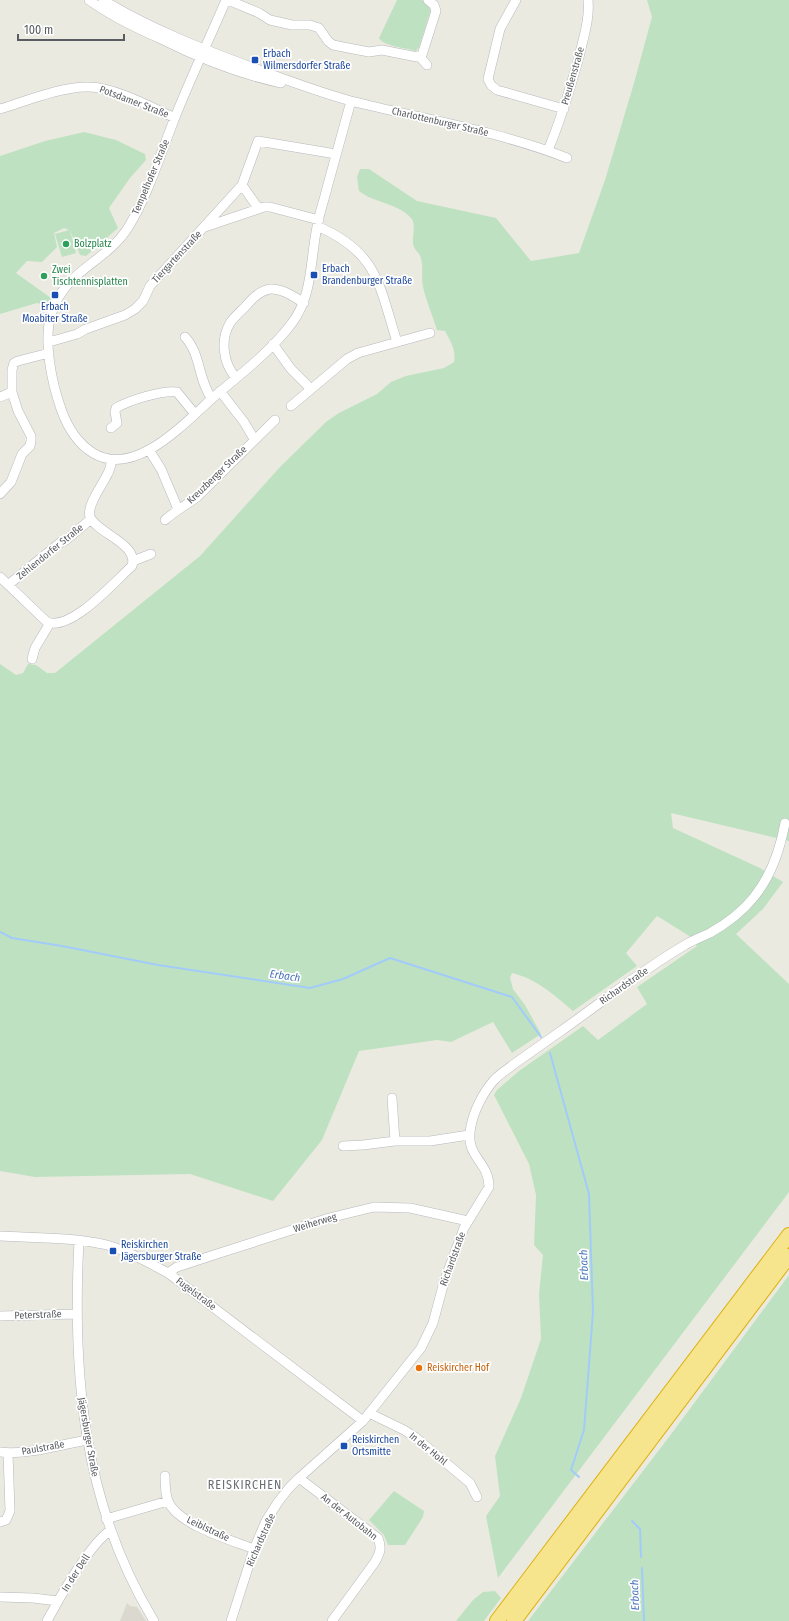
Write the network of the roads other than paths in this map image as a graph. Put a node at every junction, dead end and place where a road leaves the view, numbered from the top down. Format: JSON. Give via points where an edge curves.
{"nodes":[{"id":1,"x":89,"y":0,"type":"edge"},
{"id":2,"x":103,"y":0,"type":"edge"},
{"id":3,"x":227,"y":0,"type":"edge"},
{"id":4,"x":428,"y":0,"type":"edge"},
{"id":5,"x":516,"y":0,"type":"edge"},
{"id":6,"x":588,"y":0,"type":"edge"},
{"id":7,"x":203,"y":54,"type":"junction"},
{"id":8,"x":420,"y":57,"type":"junction"},
{"id":9,"x":427,"y":65,"type":"dead end"},
{"id":10,"x":351,"y":101,"type":"junction"},
{"id":11,"x":0,"y":109,"type":"edge"},
{"id":12,"x":564,"y":109,"type":"junction"},
{"id":13,"x":175,"y":118,"type":"junction"},
{"id":14,"x":548,"y":150,"type":"junction"},
{"id":15,"x":336,"y":154,"type":"junction"},
{"id":16,"x":568,"y":158,"type":"dead end"},
{"id":17,"x":242,"y":185,"type":"junction"},
{"id":18,"x":258,"y":208,"type":"junction"},
{"id":19,"x":318,"y":223,"type":"junction"},
{"id":20,"x":204,"y":228,"type":"junction"},
{"id":21,"x":304,"y":303,"type":"junction"},
{"id":22,"x":430,"y":333,"type":"dead end"},
{"id":23,"x":186,"y":337,"type":"dead end"},
{"id":24,"x":48,"y":342,"type":"junction"},
{"id":25,"x":397,"y":342,"type":"junction"},
{"id":26,"x":272,"y":344,"type":"junction"},
{"id":27,"x":49,"y":353,"type":"junction"},
{"id":28,"x":236,"y":378,"type":"junction"},
{"id":29,"x":311,"y":389,"type":"junction"},
{"id":30,"x":220,"y":391,"type":"junction"},
{"id":31,"x":12,"y":392,"type":"junction"},
{"id":32,"x":0,"y":397,"type":"edge"},
{"id":33,"x":212,"y":399,"type":"junction"},
{"id":34,"x":291,"y":406,"type":"dead end"},
{"id":35,"x":194,"y":413,"type":"junction"},
{"id":36,"x":275,"y":420,"type":"dead end"},
{"id":37,"x":111,"y":428,"type":"dead end"},
{"id":38,"x":254,"y":439,"type":"junction"},
{"id":39,"x":149,"y":450,"type":"junction"},
{"id":40,"x":112,"y":460,"type":"junction"},
{"id":41,"x":0,"y":494,"type":"edge"},
{"id":42,"x":178,"y":509,"type":"junction"},
{"id":43,"x":91,"y":519,"type":"junction"},
{"id":44,"x":164,"y":520,"type":"dead end"},
{"id":45,"x":151,"y":554,"type":"dead end"},
{"id":46,"x":133,"y":561,"type":"junction"},
{"id":47,"x":0,"y":577,"type":"edge"},
{"id":48,"x":8,"y":586,"type":"junction"},
{"id":49,"x":50,"y":623,"type":"junction"},
{"id":50,"x":32,"y":659,"type":"dead end"},
{"id":51,"x":785,"y":823,"type":"dead end"},
{"id":52,"x":392,"y":1098,"type":"dead end"},
{"id":53,"x":469,"y":1135,"type":"junction"},
{"id":54,"x":395,"y":1141,"type":"junction"},
{"id":55,"x":343,"y":1146,"type":"dead end"},
{"id":56,"x":468,"y":1221,"type":"junction"},
{"id":57,"x":789,"y":1235,"type":"edge"},
{"id":58,"x":0,"y":1236,"type":"edge"},
{"id":59,"x":79,"y":1241,"type":"junction"},
{"id":60,"x":789,"y":1256,"type":"edge"},
{"id":61,"x":168,"y":1273,"type":"junction"},
{"id":62,"x":77,"y":1314,"type":"junction"},
{"id":63,"x":0,"y":1316,"type":"edge"},
{"id":64,"x":369,"y":1413,"type":"junction"},
{"id":65,"x":363,"y":1421,"type":"junction"},
{"id":66,"x":87,"y":1440,"type":"junction"},
{"id":67,"x":4,"y":1453,"type":"edge"},
{"id":68,"x":165,"y":1476,"type":"dead end"},
{"id":69,"x":299,"y":1478,"type":"junction"},
{"id":70,"x":477,"y":1497,"type":"dead end"},
{"id":71,"x":168,"y":1501,"type":"junction"},
{"id":72,"x":106,"y":1519,"type":"junction"},
{"id":73,"x":0,"y":1522,"type":"edge"},
{"id":74,"x":111,"y":1530,"type":"junction"},
{"id":75,"x":254,"y":1549,"type":"junction"},
{"id":76,"x":527,"y":1592,"type":"junction"},
{"id":77,"x":0,"y":1597,"type":"edge"},
{"id":78,"x":58,"y":1601,"type":"junction"},
{"id":79,"x":508,"y":1618,"type":"edge"},
{"id":80,"x":47,"y":1621,"type":"edge"},
{"id":81,"x":154,"y":1621,"type":"edge"},
{"id":82,"x":231,"y":1621,"type":"edge"},
{"id":83,"x":332,"y":1621,"type":"edge"}],
"edges":[{"from":1,"to":7,"type":"street","name":"Charlottenburger Straße","via":[[138,28]]},
{"from":2,"to":7,"type":"street","name":"Charlottenburger Straße"},
{"from":3,"to":7,"type":"street","name":"Tempelhofer Straße"},
{"from":3,"to":8,"type":"street","via":[[270,20],[292,26],[310,25],[319,28],[333,45],[369,52],[382,50]]},
{"from":4,"to":8,"type":"street","via":[[436,11]]},
{"from":5,"to":12,"type":"street","via":[[500,29],[488,79],[497,90]]},
{"from":6,"to":12,"type":"street","name":"Preußenstraße","via":[[582,42]]},
{"from":7,"to":10,"type":"street","name":"Charlottenburger Straße","via":[[261,78]]},
{"from":7,"to":13,"type":"street","name":"Tempelhofer Straße"},
{"from":8,"to":9,"type":"street"},
{"from":10,"to":14,"type":"street","name":"Charlottenburger Straße"},
{"from":10,"to":15,"type":"street","name":"Tempelhofer Straße"},
{"from":11,"to":13,"type":"street","name":"Potsdamer Straße","via":[[68,89],[88,86],[106,89]]},
{"from":12,"to":14,"type":"street","name":"Preußenstraße"},
{"from":13,"to":24,"type":"street","name":"Tempelhofer Straße","via":[[144,199],[133,219],[120,239],[65,286],[51,315]]},
{"from":14,"to":16,"type":"street","name":"Charlottenburger Straße"},
{"from":15,"to":17,"type":"street","name":"Tiergartenstraße","via":[[258,141]]},
{"from":15,"to":19,"type":"street","name":"Tempelhofer Straße"},
{"from":17,"to":18,"type":"street"},
{"from":17,"to":20,"type":"street","name":"Tiergartenstraße"},
{"from":18,"to":19,"type":"street","via":[[270,207]]},
{"from":18,"to":20,"type":"street","name":"Tiergartenstraße"},
{"from":19,"to":21,"type":"street","name":"Tempelhofer Straße"},
{"from":19,"to":25,"type":"street","via":[[357,250],[373,270]]},
{"from":20,"to":24,"type":"street","name":"Tiergartenstraße","via":[[150,286],[135,309],[78,334]]},
{"from":21,"to":26,"type":"street","name":"Tempelhofer Straße","via":[[292,324]]},
{"from":21,"to":28,"type":"street","via":[[278,290],[269,290],[253,298],[231,322],[224,340],[224,350],[228,366]]},
{"from":22,"to":25,"type":"street"},
{"from":23,"to":33,"type":"street","via":[[195,349],[205,389]]},
{"from":24,"to":27,"type":"street","name":"Tempelhofer Straße"},
{"from":25,"to":29,"type":"street","via":[[358,353],[347,359]]},
{"from":26,"to":28,"type":"street","name":"Tempelhofer Straße"},
{"from":26,"to":29,"type":"street"},
{"from":27,"to":31,"type":"street","via":[[14,363]]},
{"from":27,"to":40,"type":"street","name":"Tempelhofer Straße","via":[[56,392],[66,422],[89,450]]},
{"from":28,"to":30,"type":"street","name":"Tempelhofer Straße"},
{"from":29,"to":34,"type":"street"},
{"from":30,"to":33,"type":"street","name":"Tempelhofer Straße"},
{"from":30,"to":38,"type":"street","name":"Kreuzberger Straße"},
{"from":31,"to":32,"type":"street"},
{"from":31,"to":41,"type":"street","via":[[31,441],[30,446],[22,454],[11,482]]},
{"from":33,"to":35,"type":"street","name":"Tempelhofer Straße"},
{"from":35,"to":37,"type":"street","via":[[177,392],[165,392],[137,399],[116,408],[117,423]]},
{"from":35,"to":39,"type":"street","name":"Tempelhofer Straße"},
{"from":36,"to":38,"type":"street","name":"Kreuzberger Straße"},
{"from":38,"to":42,"type":"street","name":"Kreuzberger Straße","via":[[197,497]]},
{"from":39,"to":40,"type":"street","name":"Tempelhofer Straße","via":[[134,457]]},
{"from":39,"to":42,"type":"street","name":"Kreuzberger Straße","via":[[161,469]]},
{"from":40,"to":43,"type":"street","name":"Zehlendorfer Straße","via":[[108,474],[89,510]]},
{"from":42,"to":44,"type":"street","name":"Kreuzberger Straße"},
{"from":43,"to":46,"type":"street","name":"Zehlendorfer Straße","via":[[107,534],[124,544]]},
{"from":43,"to":48,"type":"street","name":"Zehlendorfer Straße"},
{"from":45,"to":46,"type":"street"},
{"from":46,"to":49,"type":"street","via":[[132,566],[89,607],[72,618]]},
{"from":47,"to":48,"type":"street","name":"Zehlendorfer Straße"},
{"from":48,"to":49,"type":"street","name":"Zehlendorfer Straße"},
{"from":49,"to":50,"type":"street","via":[[34,648]]},
{"from":51,"to":53,"type":"street","name":"Richardstraße","via":[[775,863],[754,897],[741,911],[657,963],[496,1077],[473,1117]]},
{"from":52,"to":54,"type":"street"},
{"from":53,"to":54,"type":"street","via":[[430,1141]]},
{"from":53,"to":56,"type":"street","name":"Richardstraße","via":[[471,1149],[486,1173],[489,1187]]},
{"from":54,"to":55,"type":"street"},
{"from":56,"to":61,"type":"street","name":"Weiherweg","via":[[410,1208],[374,1207],[329,1218],[222,1252],[177,1267]]},
{"from":56,"to":64,"type":"street","name":"Richardstraße","via":[[449,1269],[427,1338]]},
{"from":57,"to":76,"type":"highway"},
{"from":58,"to":59,"type":"street","name":"Fugelstraße"},
{"from":59,"to":61,"type":"street","name":"Fugelstraße","via":[[117,1248]]},
{"from":59,"to":62,"type":"street","name":"Jägersburger Straße"},
{"from":60,"to":76,"type":"highway"},
{"from":61,"to":65,"type":"street","name":"Fugelstraße"},
{"from":62,"to":63,"type":"street","name":"Peterstraße"},
{"from":62,"to":66,"type":"street","name":"Jägersburger Straße","via":[[80,1384]]},
{"from":64,"to":65,"type":"street","name":"Richardstraße"},
{"from":64,"to":70,"type":"street","name":"In der Hohl","via":[[415,1437],[470,1483]]},
{"from":65,"to":69,"type":"street","name":"Richardstraße"},
{"from":66,"to":67,"type":"street","name":"Paulstraße"},
{"from":66,"to":72,"type":"street","name":"Jägersburger Straße"},
{"from":67,"to":73,"type":"street","via":[[10,1511],[6,1520]]},
{"from":68,"to":71,"type":"street"},
{"from":69,"to":75,"type":"street","name":"Richardstraße","via":[[266,1521]]},
{"from":69,"to":83,"type":"street","name":"An der Autobahn","via":[[378,1538],[381,1544],[375,1562]]},
{"from":71,"to":72,"type":"street"},
{"from":71,"to":75,"type":"street","name":"Leiblstraße","via":[[175,1512],[192,1524]]},
{"from":72,"to":74,"type":"street","name":"Jägersburger Straße"},
{"from":74,"to":78,"type":"street","name":"In der Dell","via":[[95,1545]]},
{"from":74,"to":81,"type":"street","name":"Jägersburger Straße","via":[[126,1570]]},
{"from":75,"to":82,"type":"street","name":"Richardstraße"},
{"from":76,"to":79,"type":"highway"},
{"from":77,"to":78,"type":"street"},
{"from":78,"to":80,"type":"street","name":"In der Dell"}]}
